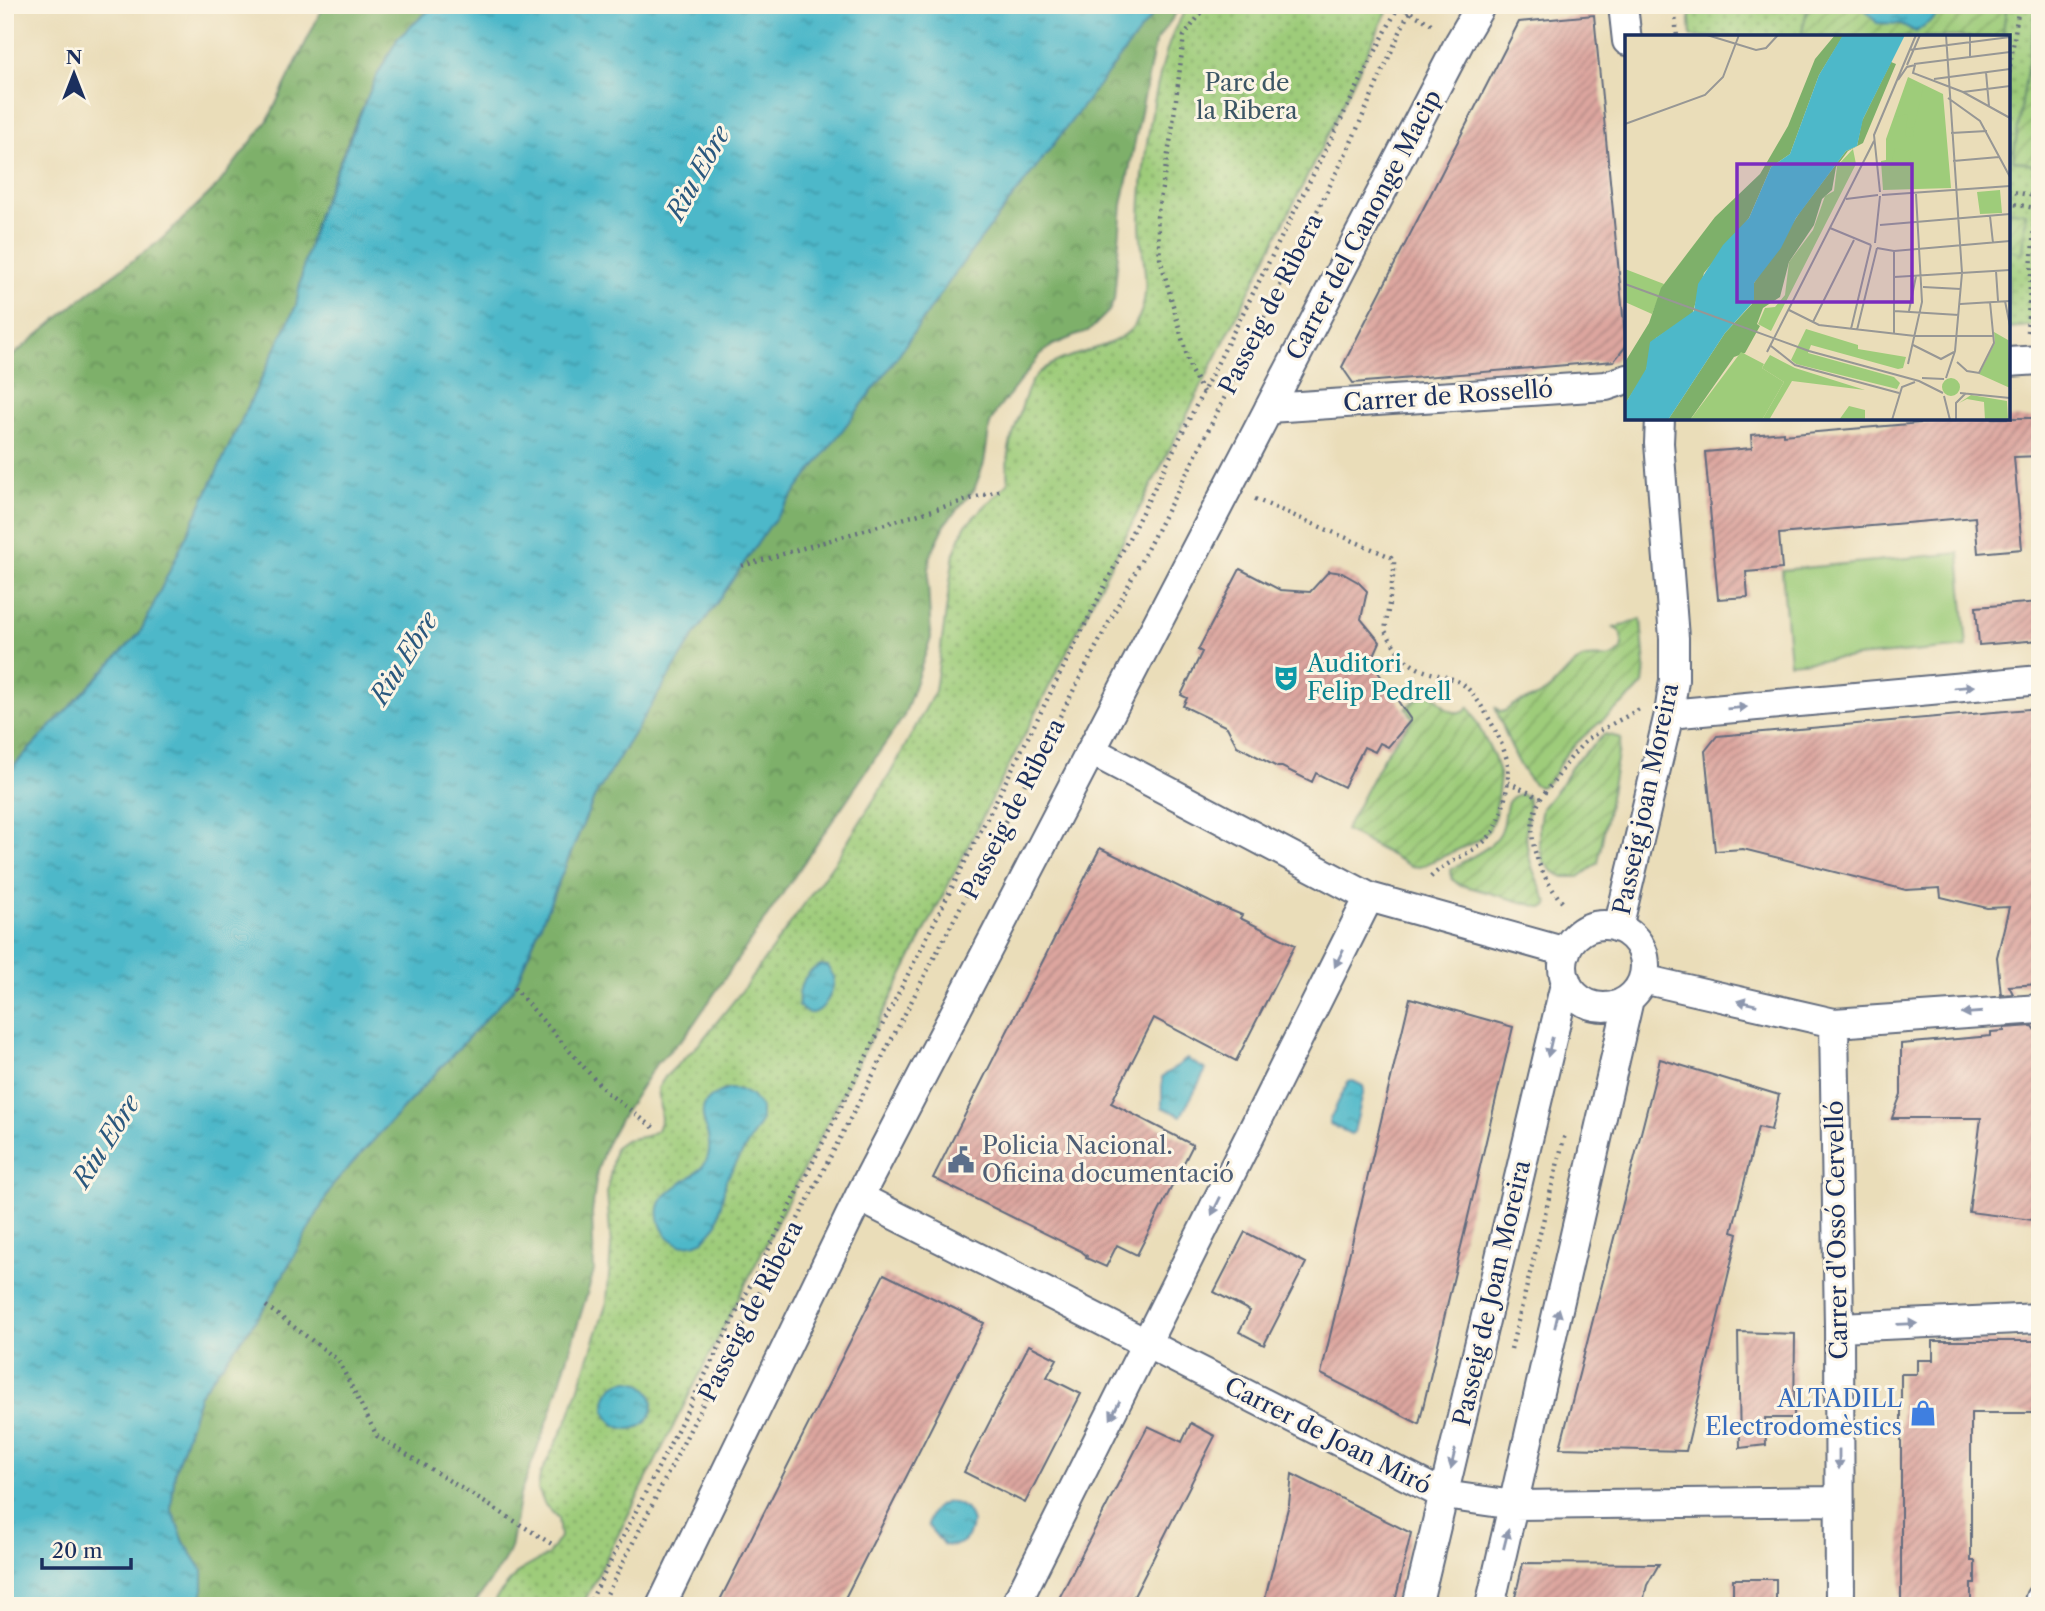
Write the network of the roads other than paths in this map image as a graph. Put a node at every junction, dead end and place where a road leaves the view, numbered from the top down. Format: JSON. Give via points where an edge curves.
{"nodes":[{"id":1,"x":1474,"y":5,"type":"edge"},
{"id":2,"x":1481,"y":5,"type":"edge"},
{"id":3,"x":1623,"y":5,"type":"edge"},
{"id":4,"x":1626,"y":35,"type":"edge"},
{"id":5,"x":1460,"y":41,"type":"junction"},
{"id":6,"x":1625,"y":380,"type":"edge"},
{"id":7,"x":1269,"y":408,"type":"junction"},
{"id":8,"x":1660,"y":420,"type":"edge"},
{"id":9,"x":2040,"y":680,"type":"edge"},
{"id":10,"x":1669,"y":715,"type":"junction"},
{"id":11,"x":1092,"y":751,"type":"junction"},
{"id":12,"x":1369,"y":897,"type":"junction"},
{"id":13,"x":1618,"y":928,"type":"junction"},
{"id":14,"x":1566,"y":952,"type":"junction"},
{"id":15,"x":1566,"y":980,"type":"junction"},
{"id":16,"x":1636,"y":989,"type":"junction"},
{"id":17,"x":2040,"y":1009,"type":"edge"},
{"id":18,"x":1834,"y":1023,"type":"junction"},
{"id":19,"x":859,"y":1197,"type":"junction"},
{"id":20,"x":2040,"y":1318,"type":"edge"},
{"id":21,"x":1839,"y":1327,"type":"junction"},
{"id":22,"x":1147,"y":1345,"type":"junction"},
{"id":23,"x":1444,"y":1494,"type":"junction"},
{"id":24,"x":1839,"y":1501,"type":"junction"},
{"id":25,"x":1514,"y":1504,"type":"junction"},
{"id":26,"x":2040,"y":1598,"type":"edge"},
{"id":27,"x":661,"y":1606,"type":"edge"},
{"id":28,"x":1015,"y":1606,"type":"edge"},
{"id":29,"x":1418,"y":1606,"type":"edge"},
{"id":30,"x":1490,"y":1606,"type":"edge"},
{"id":31,"x":1840,"y":1606,"type":"edge"},
{"id":32,"x":2038,"y":1606,"type":"edge"}],
"edges":[{"from":1,"to":5,"type":"street"},
{"from":2,"to":5,"type":"street"},
{"from":3,"to":4,"type":"street"},
{"from":5,"to":7,"type":"street","name":"Carrer del Canonge Macip"},
{"from":6,"to":7,"type":"street","name":"Carrer de Rosselló","via":[[1606,386]]},
{"from":7,"to":11,"type":"street","name":"Passeig de Ribera"},
{"from":8,"to":10,"type":"street","name":"Passeig joan Moreira","via":[[1674,638]]},
{"from":10,"to":9,"type":"street","one_way":true},
{"from":10,"to":13,"type":"street","name":"Passeig joan Moreira"},
{"from":11,"to":12,"type":"street"},
{"from":11,"to":19,"type":"street","name":"Passeig de Ribera"},
{"from":12,"to":14,"type":"street"},
{"from":12,"to":22,"type":"street","one_way":true},
{"from":13,"to":14,"type":"street","via":[[1597,926],[1583,931]]},
{"from":13,"to":16,"type":"street","via":[[1641,948],[1645,963]]},
{"from":14,"to":15,"type":"street"},
{"from":15,"to":16,"type":"street","via":[[1579,999],[1592,1006],[1608,1007]]},
{"from":15,"to":23,"type":"street","name":"Passeig de Joan Moreira","one_way":true},
{"from":18,"to":16,"type":"street","one_way":true},
{"from":25,"to":16,"type":"street","one_way":true},
{"from":17,"to":18,"type":"street","one_way":true},
{"from":18,"to":21,"type":"street","name":"Carrer d'Ossó Cervelló"},
{"from":19,"to":22,"type":"street","name":"Carrer de Joan Miró"},
{"from":19,"to":27,"type":"street","name":"Passeig de Ribera"},
{"from":21,"to":20,"type":"street","one_way":true},
{"from":21,"to":24,"type":"street","name":"Carrer d'Ossó Cervelló","one_way":true},
{"from":22,"to":23,"type":"street","name":"Carrer de Joan Miró"},
{"from":22,"to":28,"type":"street","one_way":true},
{"from":23,"to":25,"type":"street","name":"Carrer de Joan Miró"},
{"from":23,"to":29,"type":"street","name":"Passeig de Joan Moreira"},
{"from":24,"to":25,"type":"street","name":"Carrer de Joan Miró"},
{"from":24,"to":31,"type":"street","name":"Carrer d'Ossó Cervelló"},
{"from":30,"to":25,"type":"street","one_way":true},
{"from":26,"to":32,"type":"street"}]}
